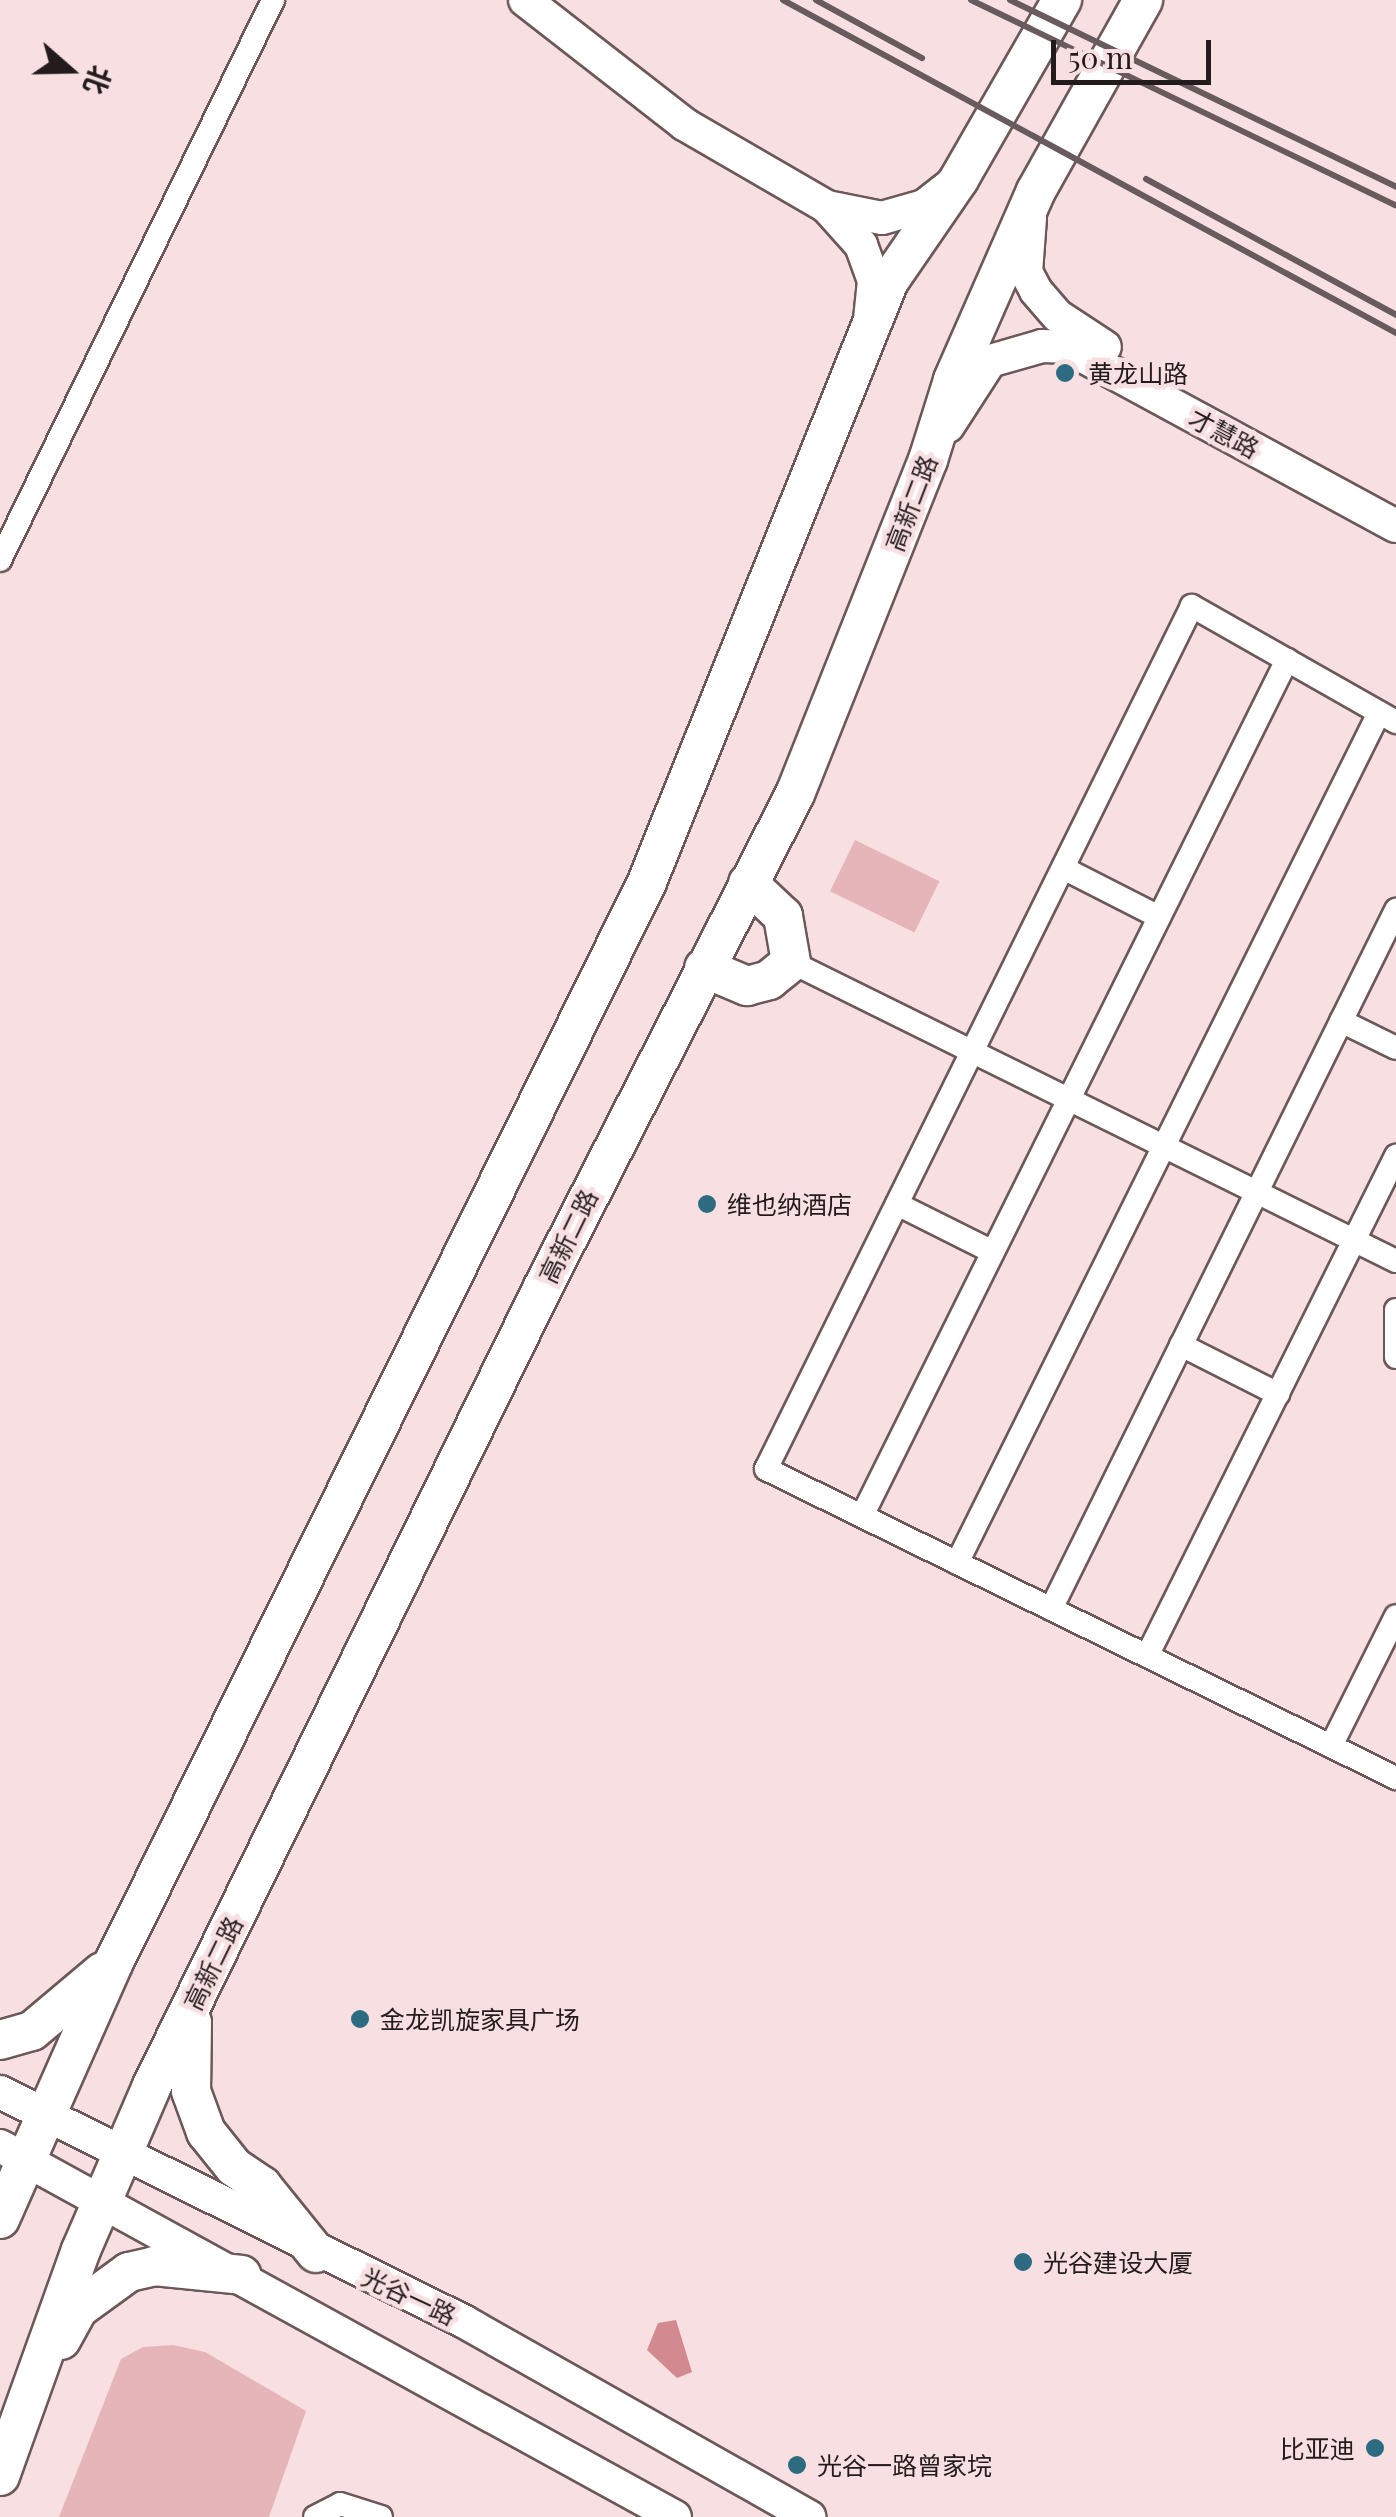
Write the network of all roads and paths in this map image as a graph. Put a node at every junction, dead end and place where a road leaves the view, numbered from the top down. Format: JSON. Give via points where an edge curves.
{"nodes":[{"id":1,"x":273,"y":0,"type":"edge"},
{"id":2,"x":526,"y":0,"type":"edge"},
{"id":3,"x":1062,"y":0,"type":"edge"},
{"id":4,"x":1143,"y":0,"type":"edge"},
{"id":5,"x":959,"y":179,"type":"junction"},
{"id":6,"x":1036,"y":190,"type":"junction"},
{"id":7,"x":827,"y":207,"type":"junction"},
{"id":8,"x":867,"y":342,"type":"junction"},
{"id":9,"x":928,"y":460,"type":"junction"},
{"id":10,"x":1396,"y":502,"type":"edge"},
{"id":11,"x":1396,"y":526,"type":"edge"},
{"id":12,"x":0,"y":560,"type":"edge"},
{"id":13,"x":1287,"y":660,"type":"junction"},
{"id":14,"x":1388,"y":718,"type":"edge"},
{"id":15,"x":1062,"y":868,"type":"junction"},
{"id":16,"x":748,"y":883,"type":"junction"},
{"id":17,"x":1396,"y":910,"type":"edge"},
{"id":18,"x":1159,"y":917,"type":"junction"},
{"id":19,"x":791,"y":962,"type":"junction"},
{"id":20,"x":704,"y":968,"type":"junction"},
{"id":21,"x":1342,"y":1021,"type":"junction"},
{"id":22,"x":1396,"y":1048,"type":"edge"},
{"id":23,"x":972,"y":1052,"type":"junction"},
{"id":24,"x":1069,"y":1100,"type":"junction"},
{"id":25,"x":1164,"y":1147,"type":"junction"},
{"id":26,"x":1396,"y":1156,"type":"edge"},
{"id":27,"x":1257,"y":1192,"type":"junction"},
{"id":28,"x":897,"y":1204,"type":"junction"},
{"id":29,"x":1354,"y":1240,"type":"junction"},
{"id":30,"x":993,"y":1252,"type":"junction"},
{"id":31,"x":1396,"y":1261,"type":"edge"},
{"id":32,"x":1396,"y":1310,"type":"edge"},
{"id":33,"x":1181,"y":1346,"type":"junction"},
{"id":34,"x":1396,"y":1357,"type":"edge"},
{"id":35,"x":1278,"y":1394,"type":"junction"},
{"id":36,"x":862,"y":1516,"type":"junction"},
{"id":37,"x":957,"y":1563,"type":"junction"},
{"id":38,"x":1051,"y":1609,"type":"junction"},
{"id":39,"x":1396,"y":1616,"type":"edge"},
{"id":40,"x":1147,"y":1656,"type":"junction"},
{"id":41,"x":1331,"y":1746,"type":"junction"},
{"id":42,"x":1396,"y":1778,"type":"edge"},
{"id":43,"x":115,"y":1960,"type":"junction"},
{"id":44,"x":196,"y":2000,"type":"junction"},
{"id":45,"x":0,"y":2040,"type":"edge"},
{"id":46,"x":0,"y":2092,"type":"edge"},
{"id":47,"x":47,"y":2114,"type":"junction"},
{"id":48,"x":124,"y":2150,"type":"junction"},
{"id":49,"x":13,"y":2153,"type":"edge"},
{"id":50,"x":102,"y":2200,"type":"junction"},
{"id":51,"x":0,"y":2219,"type":"edge"},
{"id":52,"x":316,"y":2253,"type":"junction"},
{"id":53,"x":242,"y":2275,"type":"junction"},
{"id":54,"x":12,"y":2430,"type":"junction"},
{"id":55,"x":0,"y":2476,"type":"edge"},
{"id":56,"x":315,"y":2517,"type":"edge"},
{"id":57,"x":381,"y":2517,"type":"edge"},
{"id":58,"x":675,"y":2517,"type":"edge"},
{"id":59,"x":810,"y":2517,"type":"edge"}],
"edges":[{"from":1,"to":12,"type":"street"},
{"from":2,"to":7,"type":"street","via":[[684,124]]},
{"from":3,"to":5,"type":"main road"},
{"from":4,"to":6,"type":"main road","name":"高新二路"},
{"from":5,"to":7,"type":"street","via":[[924,206],[882,218]]},
{"from":5,"to":8,"type":"main road","via":[[889,280]]},
{"from":6,"to":9,"type":"main road","name":"高新二路","via":[[953,380]]},
{"from":6,"to":10,"type":"street","name":"才慧路","via":[[1026,272],[1058,316]]},
{"from":7,"to":8,"type":"street","via":[[861,244],[874,281]]},
{"from":8,"to":43,"type":"main road","via":[[813,459],[613,957]]},
{"from":9,"to":11,"type":"street","name":"才慧路","via":[[990,361],[1042,346],[1066,347]]},
{"from":9,"to":16,"type":"main road","name":"高新二路","via":[[834,704]]},
{"from":13,"to":14,"type":"street"},
{"from":13,"to":15,"type":"street","via":[[1192,606]]},
{"from":13,"to":18,"type":"street"},
{"from":14,"to":25,"type":"street"},
{"from":15,"to":18,"type":"street"},
{"from":15,"to":23,"type":"street"},
{"from":16,"to":19,"type":"main road","via":[[783,916]]},
{"from":16,"to":20,"type":"main road","name":"高新二路"},
{"from":17,"to":21,"type":"street"},
{"from":18,"to":24,"type":"street"},
{"from":19,"to":20,"type":"main road","via":[[748,986]]},
{"from":19,"to":23,"type":"street"},
{"from":20,"to":44,"type":"main road","name":"高新二路"},
{"from":21,"to":22,"type":"street"},
{"from":21,"to":27,"type":"street"},
{"from":23,"to":24,"type":"street"},
{"from":23,"to":28,"type":"street"},
{"from":24,"to":25,"type":"street"},
{"from":24,"to":30,"type":"street"},
{"from":25,"to":27,"type":"street"},
{"from":25,"to":37,"type":"street"},
{"from":26,"to":29,"type":"street"},
{"from":27,"to":29,"type":"street"},
{"from":27,"to":33,"type":"street"},
{"from":28,"to":30,"type":"street"},
{"from":28,"to":36,"type":"street","via":[[766,1470]]},
{"from":29,"to":31,"type":"street"},
{"from":29,"to":35,"type":"street"},
{"from":30,"to":36,"type":"street"},
{"from":32,"to":34,"type":"street"},
{"from":33,"to":35,"type":"street"},
{"from":33,"to":38,"type":"street"},
{"from":35,"to":40,"type":"street"},
{"from":36,"to":37,"type":"street"},
{"from":37,"to":38,"type":"street"},
{"from":38,"to":40,"type":"street"},
{"from":39,"to":41,"type":"street"},
{"from":40,"to":41,"type":"street"},
{"from":41,"to":42,"type":"street"},
{"from":43,"to":45,"type":"main road","via":[[32,2030]]},
{"from":43,"to":47,"type":"main road"},
{"from":44,"to":48,"type":"main road","name":"高新二路"},
{"from":44,"to":52,"type":"main road","via":[[187,2057],[206,2132],[234,2167],[262,2186]]},
{"from":46,"to":47,"type":"street","name":"光谷一路"},
{"from":47,"to":48,"type":"street","name":"光谷一路"},
{"from":47,"to":49,"type":"main road"},
{"from":48,"to":50,"type":"main road","name":"高新二路"},
{"from":48,"to":52,"type":"street","name":"光谷一路"},
{"from":49,"to":50,"type":"street"},
{"from":49,"to":51,"type":"main road"},
{"from":50,"to":53,"type":"street"},
{"from":50,"to":54,"type":"main road","name":"高新二路"},
{"from":52,"to":59,"type":"street","name":"光谷一路","via":[[463,2321]]},
{"from":53,"to":54,"type":"main road","via":[[154,2266],[114,2279],[78,2309]]},
{"from":53,"to":58,"type":"street"},
{"from":54,"to":55,"type":"main road","name":"高新二路"},
{"from":56,"to":57,"type":"street","via":[[340,2504]]}]}
